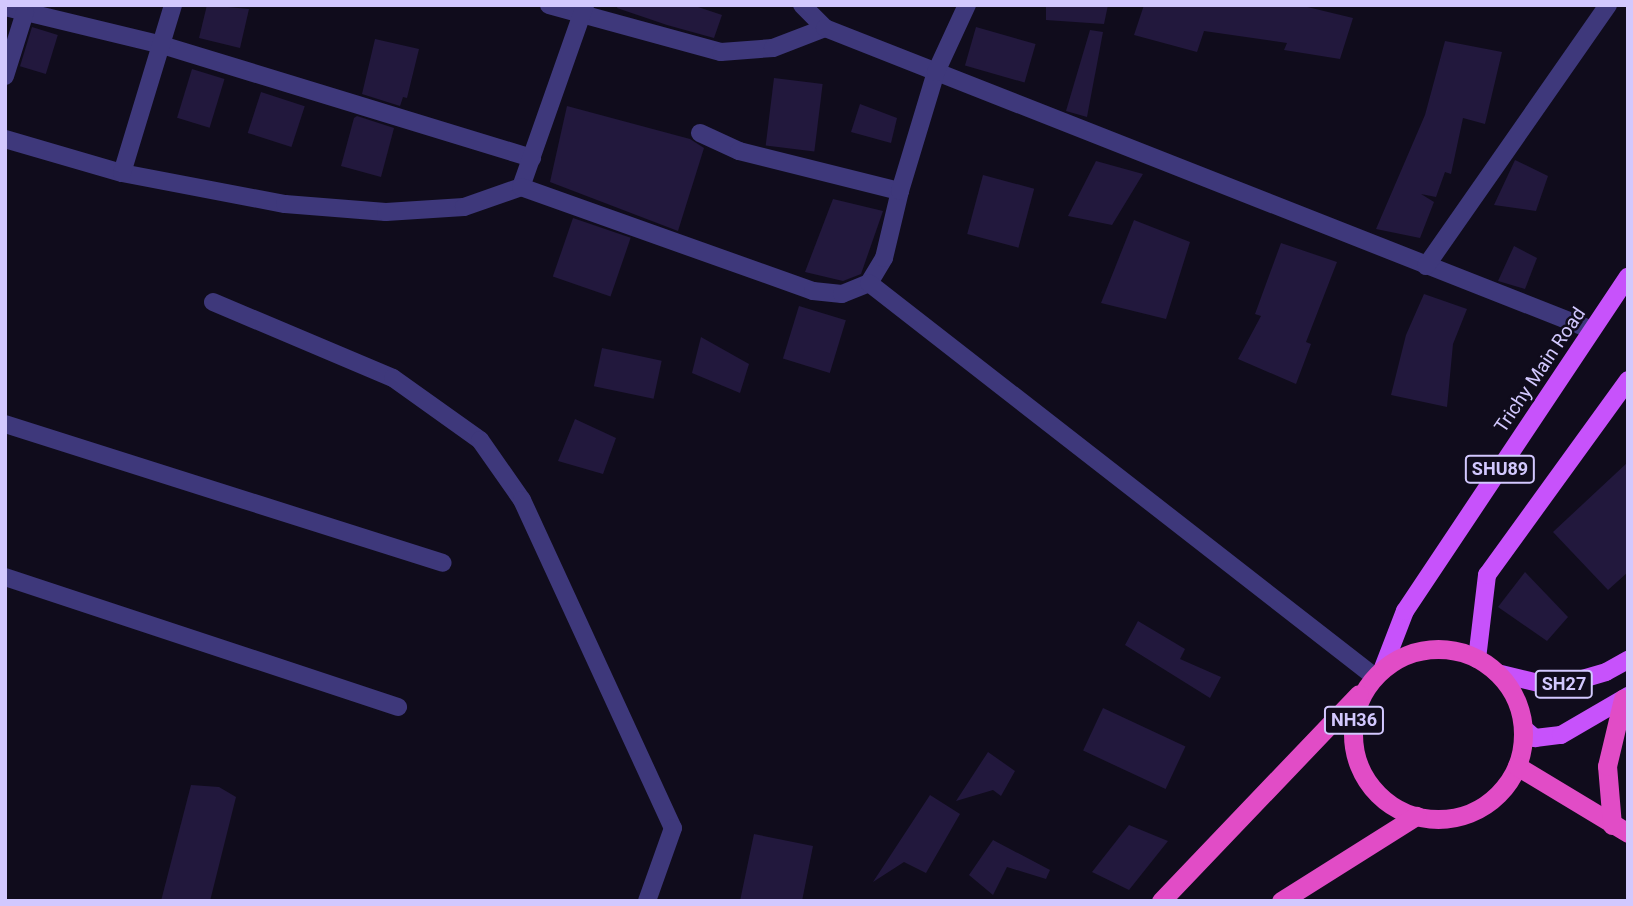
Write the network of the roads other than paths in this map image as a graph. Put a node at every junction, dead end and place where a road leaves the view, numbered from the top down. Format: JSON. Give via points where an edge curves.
{"nodes":[{"id":1,"x":173,"y":5,"type":"edge"},
{"id":2,"x":549,"y":5,"type":"edge"},
{"id":3,"x":802,"y":5,"type":"edge"},
{"id":4,"x":967,"y":5,"type":"edge"},
{"id":5,"x":1608,"y":5,"type":"edge"},
{"id":6,"x":5,"y":7,"type":"edge"},
{"id":7,"x":584,"y":11,"type":"edge"},
{"id":8,"x":25,"y":12,"type":"junction"},
{"id":9,"x":825,"y":28,"type":"junction"},
{"id":10,"x":162,"y":45,"type":"junction"},
{"id":11,"x":936,"y":72,"type":"junction"},
{"id":12,"x":5,"y":76,"type":"edge"},
{"id":13,"x":700,"y":133,"type":"dead end"},
{"id":14,"x":5,"y":139,"type":"edge"},
{"id":15,"x":531,"y":158,"type":"junction"},
{"id":16,"x":122,"y":173,"type":"junction"},
{"id":17,"x":521,"y":187,"type":"junction"},
{"id":18,"x":900,"y":191,"type":"junction"},
{"id":19,"x":1426,"y":266,"type":"junction"},
{"id":20,"x":1628,"y":276,"type":"edge"},
{"id":21,"x":869,"y":282,"type":"junction"},
{"id":22,"x":213,"y":302,"type":"dead end"},
{"id":23,"x":1592,"y":330,"type":"junction"},
{"id":24,"x":1628,"y":380,"type":"edge"},
{"id":25,"x":5,"y":424,"type":"edge"},
{"id":26,"x":442,"y":563,"type":"dead end"},
{"id":27,"x":5,"y":577,"type":"edge"},
{"id":28,"x":1477,"y":659,"type":"junction"},
{"id":29,"x":1628,"y":660,"type":"edge"},
{"id":30,"x":1497,"y":673,"type":"junction"},
{"id":31,"x":1376,"y":677,"type":"junction"},
{"id":32,"x":1625,"y":697,"type":"edge"},
{"id":33,"x":398,"y":707,"type":"dead end"},
{"id":34,"x":1523,"y":728,"type":"junction"},
{"id":35,"x":1517,"y":766,"type":"junction"},
{"id":36,"x":1416,"y":816,"type":"junction"},
{"id":37,"x":1620,"y":829,"type":"edge"},
{"id":38,"x":647,"y":901,"type":"edge"},
{"id":39,"x":1161,"y":901,"type":"edge"},
{"id":40,"x":1281,"y":901,"type":"edge"}],
"edges":[{"from":1,"to":10,"type":"street"},
{"from":2,"to":7,"type":"street"},
{"from":3,"to":9,"type":"street"},
{"from":4,"to":11,"type":"street"},
{"from":5,"to":19,"type":"street"},
{"from":6,"to":8,"type":"street"},
{"from":7,"to":9,"type":"street","via":[[721,52],[773,48]]},
{"from":7,"to":15,"type":"street"},
{"from":8,"to":10,"type":"street"},
{"from":8,"to":12,"type":"street"},
{"from":9,"to":11,"type":"street"},
{"from":10,"to":15,"type":"street"},
{"from":10,"to":16,"type":"street"},
{"from":11,"to":18,"type":"street"},
{"from":11,"to":19,"type":"street"},
{"from":13,"to":18,"type":"street","via":[[739,151]]},
{"from":14,"to":16,"type":"street"},
{"from":15,"to":17,"type":"street"},
{"from":16,"to":17,"type":"street","via":[[285,204],[386,212],[464,207]]},
{"from":17,"to":21,"type":"street","via":[[813,291],[842,294]]},
{"from":18,"to":21,"type":"street","via":[[884,258]]},
{"from":19,"to":23,"type":"street"},
{"from":20,"to":23,"type":"main road","name":"Trichy Main Road","number":"SHU89"},
{"from":21,"to":31,"type":"street"},
{"from":22,"to":38,"type":"street","via":[[393,379],[480,440],[522,500],[673,828]]},
{"from":23,"to":31,"type":"main road","name":"Trichy Main Road","number":"SHU89","via":[[1405,611]]},
{"from":24,"to":28,"type":"main road","number":"SHU89","via":[[1487,575]]},
{"from":25,"to":26,"type":"street"},
{"from":27,"to":33,"type":"street"},
{"from":28,"to":30,"type":"highway","number":"NH36"},
{"from":28,"to":31,"type":"highway","number":"NH36","via":[[1454,650],[1429,649],[1405,655]]},
{"from":29,"to":30,"type":"main road","number":"SH27","via":[[1606,672],[1555,687]]},
{"from":30,"to":34,"type":"highway","number":"NH36","via":[[1519,708]]},
{"from":31,"to":36,"type":"highway","number":"NH36","via":[[1356,709],[1352,736],[1357,763],[1371,787],[1391,806]]},
{"from":31,"to":39,"type":"highway","number":"NH36"},
{"from":32,"to":34,"type":"main road","number":"SH27","via":[[1561,735],[1535,738]]},
{"from":32,"to":37,"type":"highway","via":[[1607,766]]},
{"from":34,"to":35,"type":"highway","number":"NH36"},
{"from":35,"to":36,"type":"highway","number":"NH36","via":[[1486,804],[1440,819]]},
{"from":35,"to":37,"type":"highway"},
{"from":36,"to":40,"type":"highway"}]}
